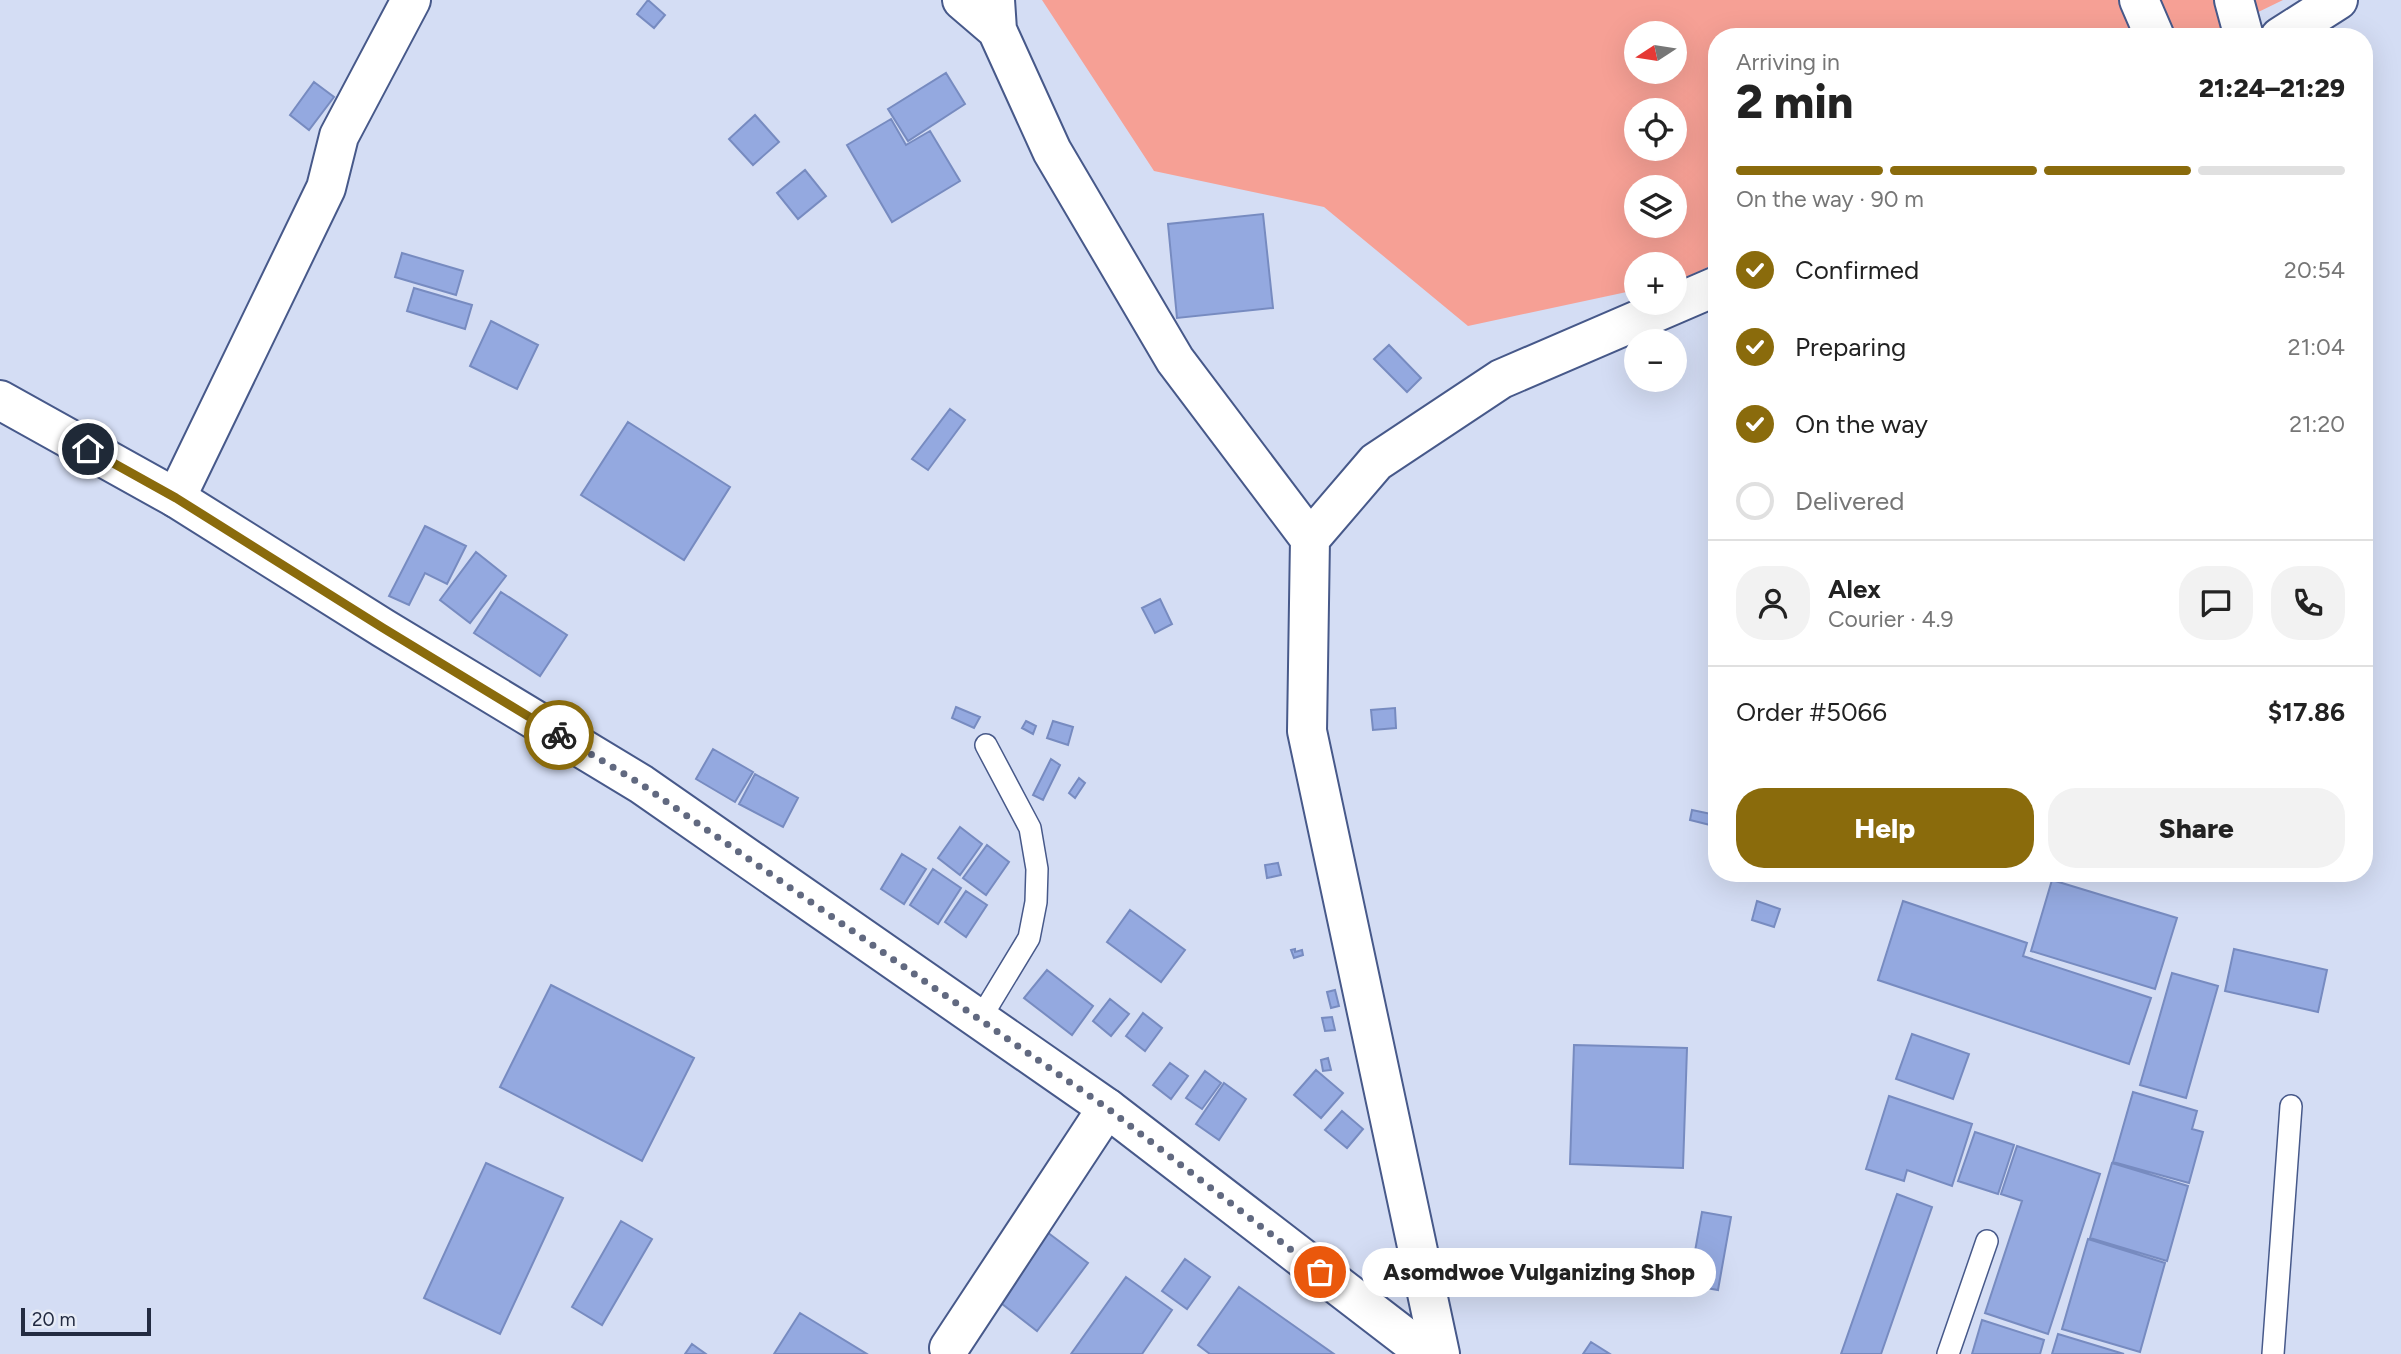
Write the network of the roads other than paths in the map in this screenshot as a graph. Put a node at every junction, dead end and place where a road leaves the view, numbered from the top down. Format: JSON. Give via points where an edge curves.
{"nodes":[{"id":1,"x":411,"y":0,"type":"edge"},
{"id":2,"x":962,"y":0,"type":"edge"},
{"id":3,"x":2139,"y":0,"type":"edge"},
{"id":4,"x":2234,"y":0,"type":"edge"},
{"id":5,"x":2338,"y":0,"type":"edge"},
{"id":6,"x":996,"y":15,"type":"edge"},
{"id":7,"x":2151,"y":28,"type":"edge"},
{"id":8,"x":2242,"y":28,"type":"edge"},
{"id":9,"x":2294,"y":28,"type":"edge"},
{"id":10,"x":1708,"y":290,"type":"edge"},
{"id":11,"x":0,"y":400,"type":"edge"},
{"id":12,"x":176,"y":498,"type":"junction"},
{"id":13,"x":1310,"y":539,"type":"junction"},
{"id":14,"x":986,"y":745,"type":"dead end"},
{"id":15,"x":980,"y":1019,"type":"junction"},
{"id":16,"x":2291,"y":1106,"type":"dead end"},
{"id":17,"x":1107,"y":1108,"type":"junction"},
{"id":18,"x":1987,"y":1241,"type":"dead end"},
{"id":19,"x":949,"y":1348,"type":"dead end"},
{"id":20,"x":1427,"y":1354,"type":"edge"},
{"id":21,"x":1440,"y":1354,"type":"edge"},
{"id":22,"x":1948,"y":1354,"type":"edge"},
{"id":23,"x":2273,"y":1354,"type":"edge"}],
"edges":[{"from":1,"to":12,"type":"street","via":[[339,136],[326,188]]},
{"from":2,"to":6,"type":"street"},
{"from":3,"to":7,"type":"street"},
{"from":4,"to":8,"type":"street"},
{"from":5,"to":9,"type":"street"},
{"from":6,"to":13,"type":"street","via":[[1052,151],[1175,360]]},
{"from":10,"to":13,"type":"street","via":[[1501,379],[1376,462]]},
{"from":11,"to":12,"type":"street"},
{"from":12,"to":15,"type":"street","via":[[641,784]]},
{"from":13,"to":21,"type":"street","via":[[1307,731]]},
{"from":14,"to":15,"type":"lane","via":[[1030,828],[1037,869],[1028,938]]},
{"from":15,"to":17,"type":"street"},
{"from":16,"to":23,"type":"lane"},
{"from":17,"to":19,"type":"street"},
{"from":17,"to":20,"type":"street"},
{"from":18,"to":22,"type":"lane"}]}
